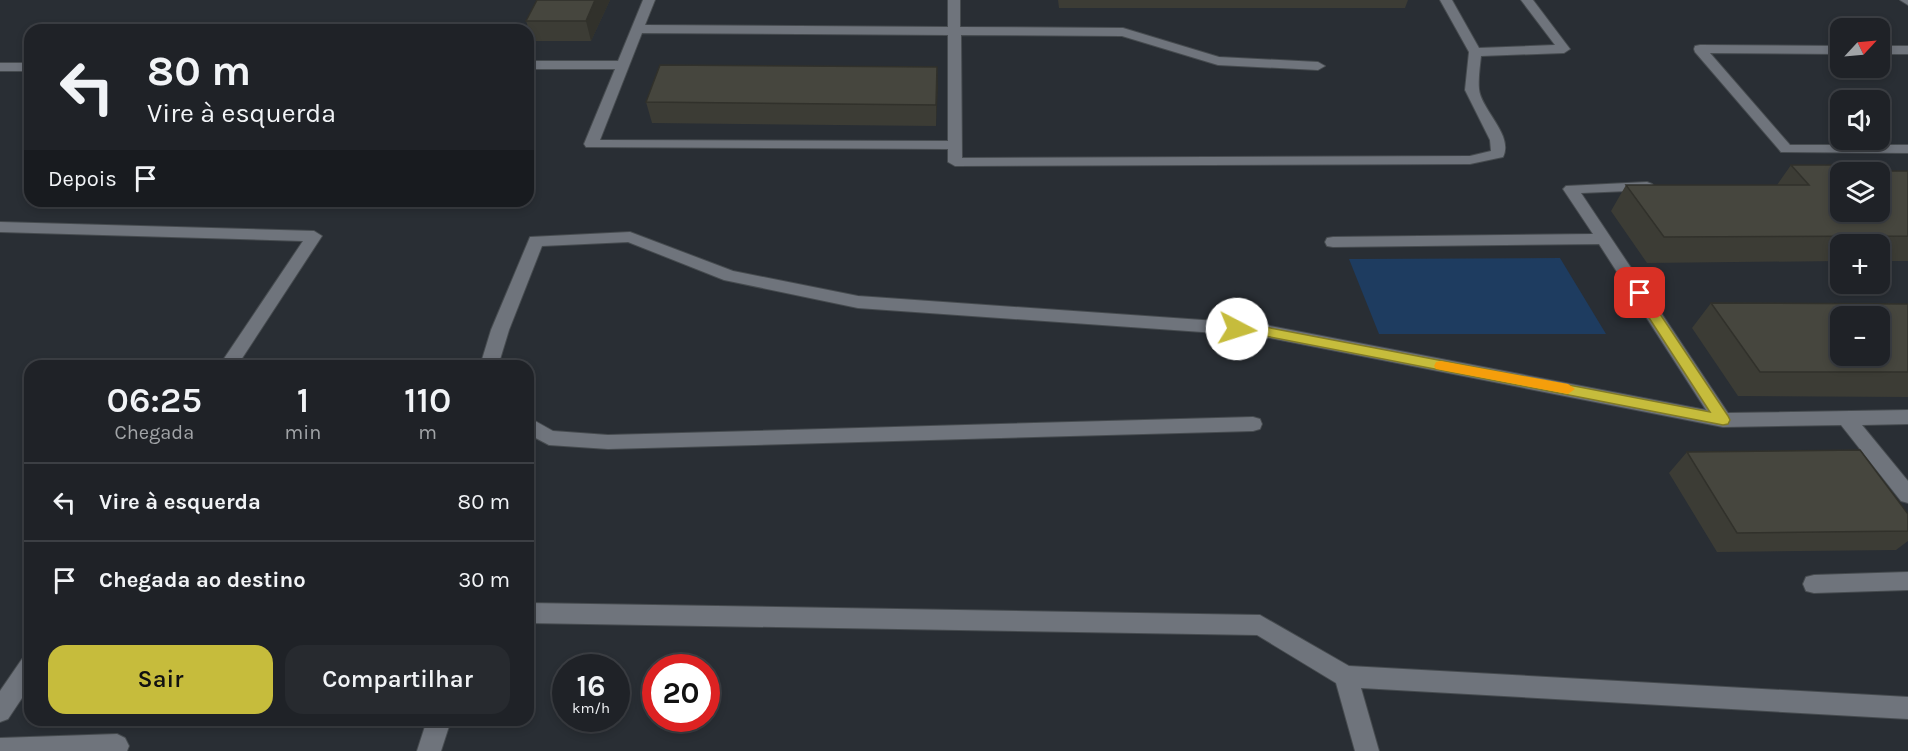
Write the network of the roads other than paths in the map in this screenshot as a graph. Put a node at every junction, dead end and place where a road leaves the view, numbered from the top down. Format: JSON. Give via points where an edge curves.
{"nodes":[{"id":1,"x":649,"y":0,"type":"edge"},
{"id":2,"x":954,"y":0,"type":"edge"},
{"id":3,"x":1446,"y":0,"type":"edge"},
{"id":4,"x":1527,"y":0,"type":"edge"},
{"id":5,"x":638,"y":29,"type":"junction"},
{"id":6,"x":954,"y":32,"type":"junction"},
{"id":7,"x":1830,"y":50,"type":"edge"},
{"id":8,"x":1890,"y":50,"type":"edge"},
{"id":9,"x":1908,"y":50,"type":"edge"},
{"id":10,"x":1475,"y":52,"type":"junction"},
{"id":11,"x":534,"y":65,"type":"edge"},
{"id":12,"x":624,"y":65,"type":"junction"},
{"id":13,"x":1318,"y":66,"type":"dead end"},
{"id":14,"x":0,"y":67,"type":"edge"},
{"id":15,"x":24,"y":67,"type":"edge"},
{"id":16,"x":954,"y":145,"type":"junction"},
{"id":17,"x":1908,"y":149,"type":"edge"},
{"id":18,"x":1665,"y":187,"type":"edge"},
{"id":19,"x":0,"y":227,"type":"edge"},
{"id":20,"x":1604,"y":239,"type":"junction"},
{"id":21,"x":1333,"y":242,"type":"dead end"},
{"id":22,"x":232,"y":360,"type":"edge"},
{"id":23,"x":491,"y":360,"type":"edge"},
{"id":24,"x":1908,"y":417,"type":"edge"},
{"id":25,"x":1846,"y":418,"type":"junction"},
{"id":26,"x":1723,"y":420,"type":"junction"},
{"id":27,"x":1253,"y":424,"type":"dead end"},
{"id":28,"x":534,"y":428,"type":"edge"},
{"id":29,"x":1908,"y":495,"type":"edge"},
{"id":30,"x":1908,"y":581,"type":"edge"},
{"id":31,"x":1814,"y":584,"type":"dead end"},
{"id":32,"x":534,"y":613,"type":"edge"},
{"id":33,"x":24,"y":675,"type":"edge"},
{"id":34,"x":1346,"y":676,"type":"junction"},
{"id":35,"x":1908,"y":708,"type":"edge"},
{"id":36,"x":0,"y":711,"type":"edge"},
{"id":37,"x":437,"y":726,"type":"edge"},
{"id":38,"x":0,"y":750,"type":"edge"},
{"id":39,"x":114,"y":751,"type":"edge"},
{"id":40,"x":429,"y":751,"type":"edge"},
{"id":41,"x":1367,"y":751,"type":"edge"}],
"edges":[{"from":1,"to":5,"type":"lane"},
{"from":2,"to":6,"type":"lane"},
{"from":3,"to":10,"type":"lane"},
{"from":4,"to":10,"type":"lane","via":[[1564,49]]},
{"from":5,"to":6,"type":"lane"},
{"from":5,"to":12,"type":"lane"},
{"from":6,"to":13,"type":"lane","via":[[1123,32],[1218,61]]},
{"from":6,"to":16,"type":"lane"},
{"from":7,"to":17,"type":"lane","via":[[1700,49],[1786,149]]},
{"from":8,"to":9,"type":"lane"},
{"from":10,"to":16,"type":"lane","via":[[1472,90],[1497,140],[1498,154],[1470,160],[955,162]]},
{"from":11,"to":12,"type":"lane"},
{"from":12,"to":16,"type":"lane","via":[[591,144]]},
{"from":14,"to":15,"type":"lane"},
{"from":18,"to":20,"type":"lane","via":[[1571,189]]},
{"from":19,"to":22,"type":"lane","via":[[314,236]]},
{"from":20,"to":21,"type":"lane"},
{"from":20,"to":26,"type":"lane"},
{"from":23,"to":26,"type":"lane","via":[[536,241],[630,237],[730,276],[858,302],[1260,330]]},
{"from":24,"to":25,"type":"lane"},
{"from":25,"to":26,"type":"lane"},
{"from":25,"to":29,"type":"lane"},
{"from":27,"to":28,"type":"lane","via":[[608,442],[549,438]]},
{"from":30,"to":31,"type":"lane"},
{"from":32,"to":34,"type":"lane","via":[[1260,626]]},
{"from":33,"to":36,"type":"lane"},
{"from":34,"to":35,"type":"lane"},
{"from":34,"to":41,"type":"lane"},
{"from":37,"to":40,"type":"lane"},
{"from":38,"to":39,"type":"lane","via":[[117,746]]}]}
